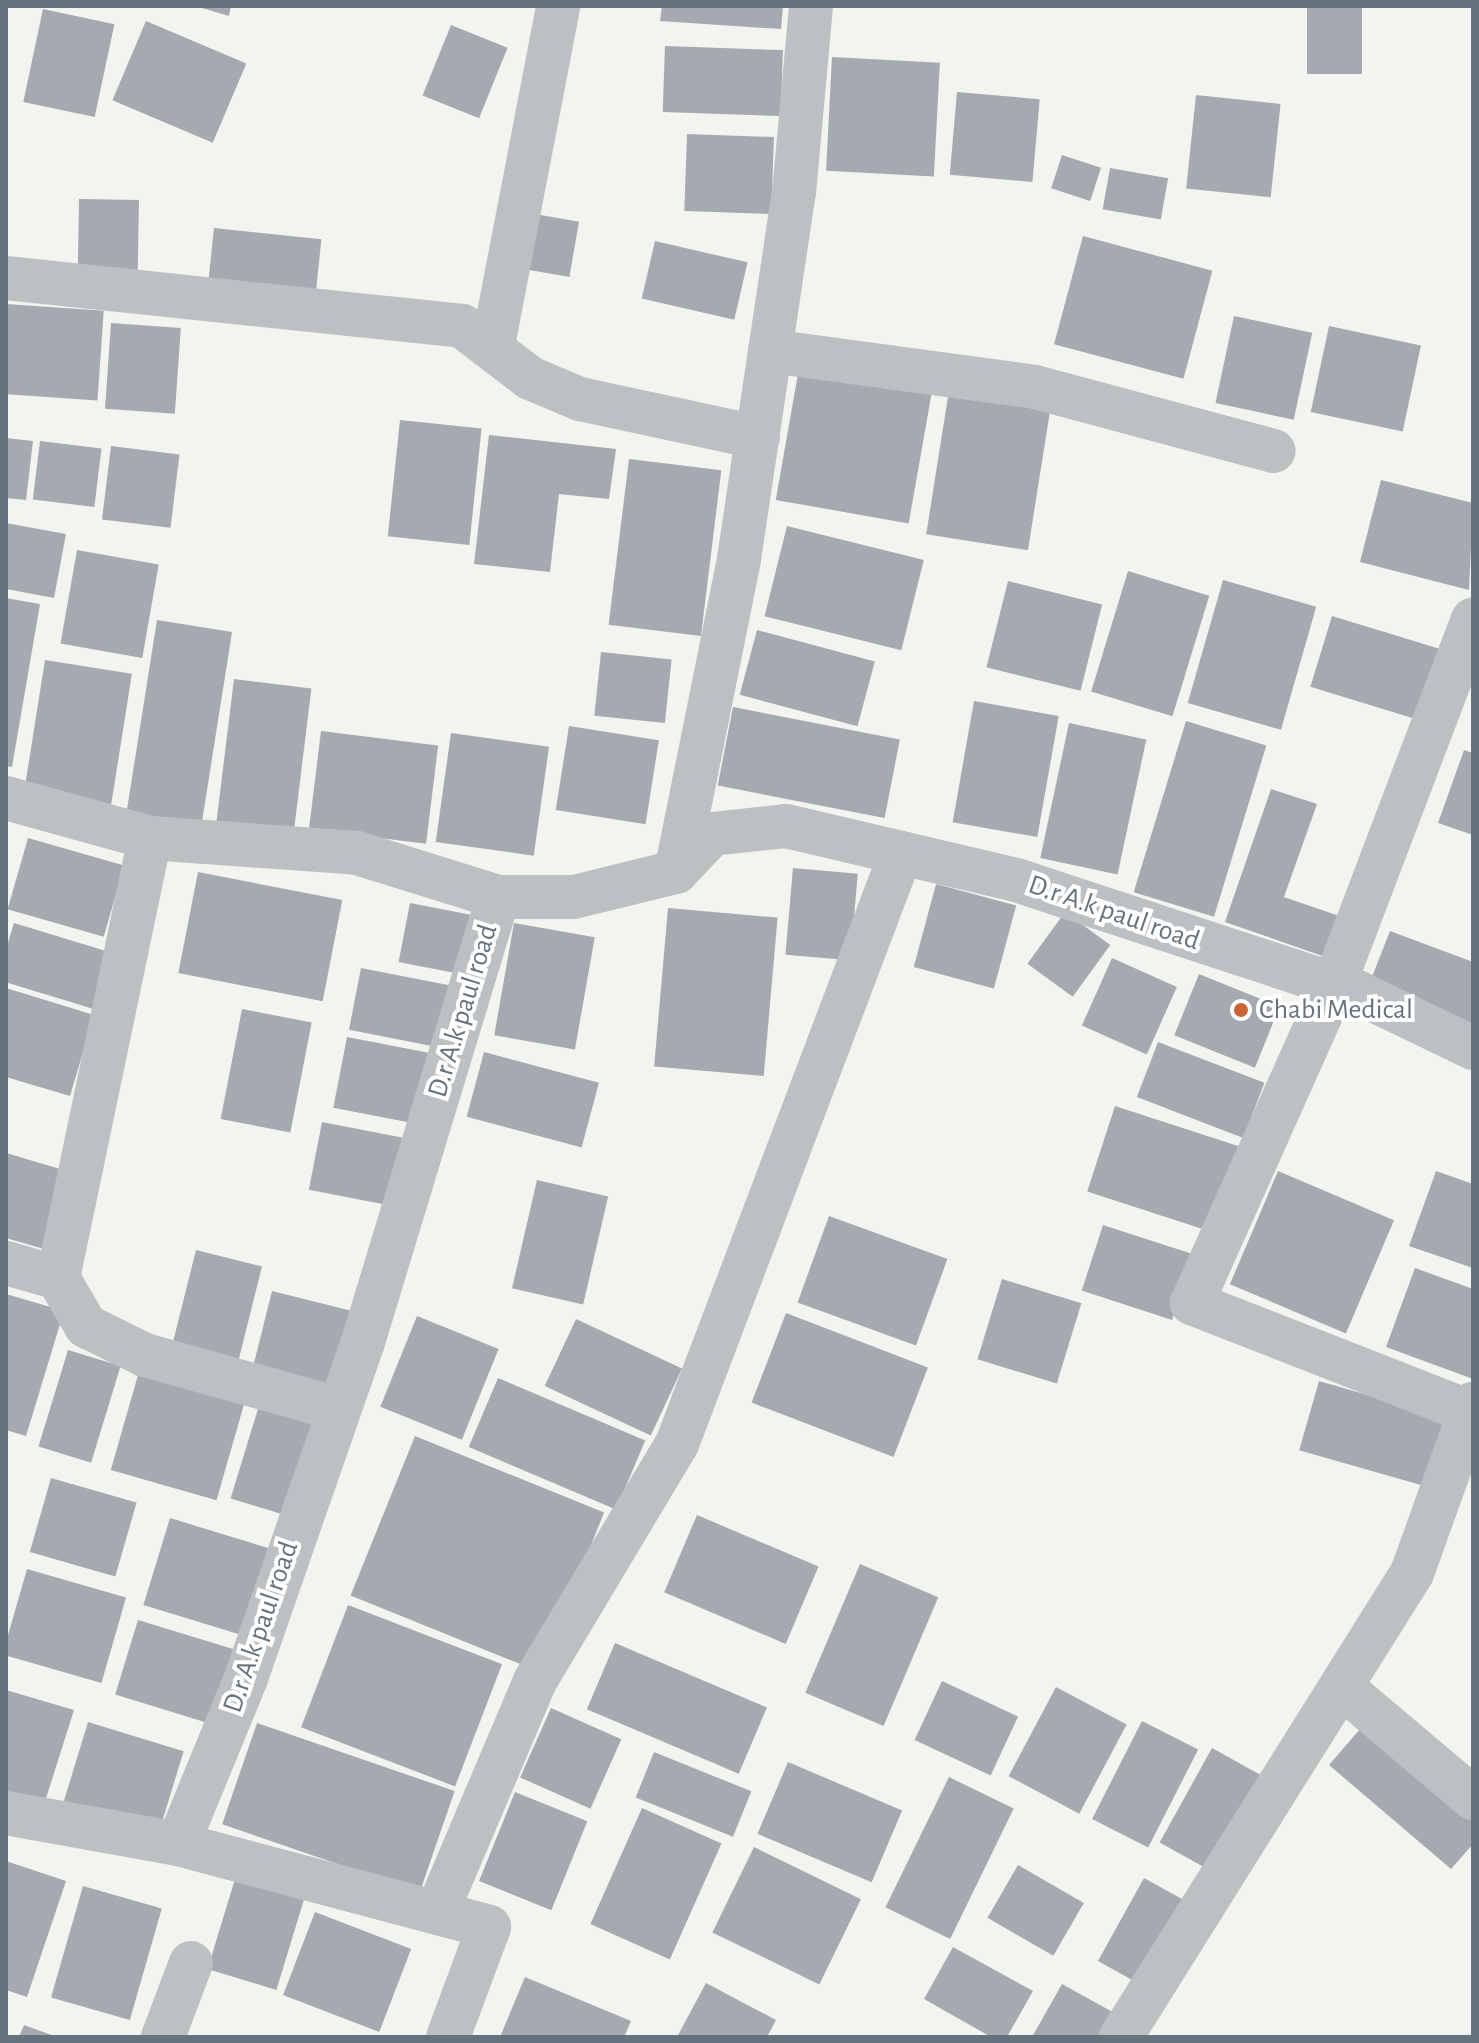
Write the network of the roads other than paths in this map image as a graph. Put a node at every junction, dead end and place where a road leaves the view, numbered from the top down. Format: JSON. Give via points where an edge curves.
{"nodes":[{"id":1,"x":558,"y":6,"type":"edge"},
{"id":2,"x":811,"y":6,"type":"edge"},
{"id":3,"x":6,"y":278,"type":"edge"},
{"id":4,"x":493,"y":345,"type":"junction"},
{"id":5,"x":770,"y":351,"type":"junction"},
{"id":6,"x":758,"y":437,"type":"junction"},
{"id":7,"x":1274,"y":451,"type":"dead end"},
{"id":8,"x":1473,"y":620,"type":"edge"},
{"id":9,"x":6,"y":798,"type":"edge"},
{"id":10,"x":150,"y":838,"type":"junction"},
{"id":11,"x":901,"y":853,"type":"junction"},
{"id":12,"x":676,"y":872,"type":"junction"},
{"id":13,"x":498,"y":897,"type":"junction"},
{"id":14,"x":1334,"y":985,"type":"junction"},
{"id":15,"x":1473,"y":1048,"type":"edge"},
{"id":16,"x":6,"y":1263,"type":"edge"},
{"id":17,"x":58,"y":1278,"type":"junction"},
{"id":18,"x":1472,"y":1408,"type":"edge"},
{"id":19,"x":338,"y":1409,"type":"junction"},
{"id":20,"x":1344,"y":1689,"type":"junction"},
{"id":21,"x":1473,"y":1798,"type":"edge"},
{"id":22,"x":6,"y":1813,"type":"edge"},
{"id":23,"x":178,"y":1844,"type":"junction"},
{"id":24,"x":437,"y":1912,"type":"junction"},
{"id":25,"x":191,"y":1963,"type":"dead end"},
{"id":26,"x":163,"y":2037,"type":"edge"},
{"id":27,"x":448,"y":2037,"type":"edge"},
{"id":28,"x":1121,"y":2037,"type":"edge"}],
"edges":[{"from":1,"to":4,"type":"street"},
{"from":2,"to":5,"type":"street","via":[[794,193]]},
{"from":3,"to":4,"type":"street","via":[[462,326]]},
{"from":4,"to":6,"type":"street","via":[[530,378],[580,399]]},
{"from":5,"to":6,"type":"street"},
{"from":5,"to":7,"type":"street","via":[[1035,387]]},
{"from":6,"to":12,"type":"street"},
{"from":8,"to":14,"type":"street"},
{"from":9,"to":10,"type":"street"},
{"from":10,"to":13,"type":"street","via":[[357,853]]},
{"from":10,"to":17,"type":"street"},
{"from":11,"to":12,"type":"street","name":"D.r A.k paul road","via":[[786,826],[712,834]]},
{"from":11,"to":14,"type":"street","name":"D.r A.k paul road","via":[[1016,880]]},
{"from":11,"to":24,"type":"street","via":[[677,1444],[535,1681]]},
{"from":12,"to":13,"type":"street","name":"D.r A.k paul road","via":[[574,897]]},
{"from":13,"to":19,"type":"street","name":"D.r A.k paul road"},
{"from":14,"to":15,"type":"street","name":"D.r A.k paul road"},
{"from":14,"to":18,"type":"street","via":[[1192,1303]]},
{"from":16,"to":17,"type":"street"},
{"from":17,"to":19,"type":"street","via":[[86,1326],[145,1355]]},
{"from":18,"to":20,"type":"street","via":[[1412,1573]]},
{"from":19,"to":23,"type":"street","name":"D.r A.k paul road","via":[[246,1678]]},
{"from":20,"to":21,"type":"street"},
{"from":20,"to":28,"type":"street"},
{"from":22,"to":23,"type":"street"},
{"from":23,"to":24,"type":"street"},
{"from":24,"to":27,"type":"street","via":[[489,1927]]},
{"from":25,"to":26,"type":"street"}]}
